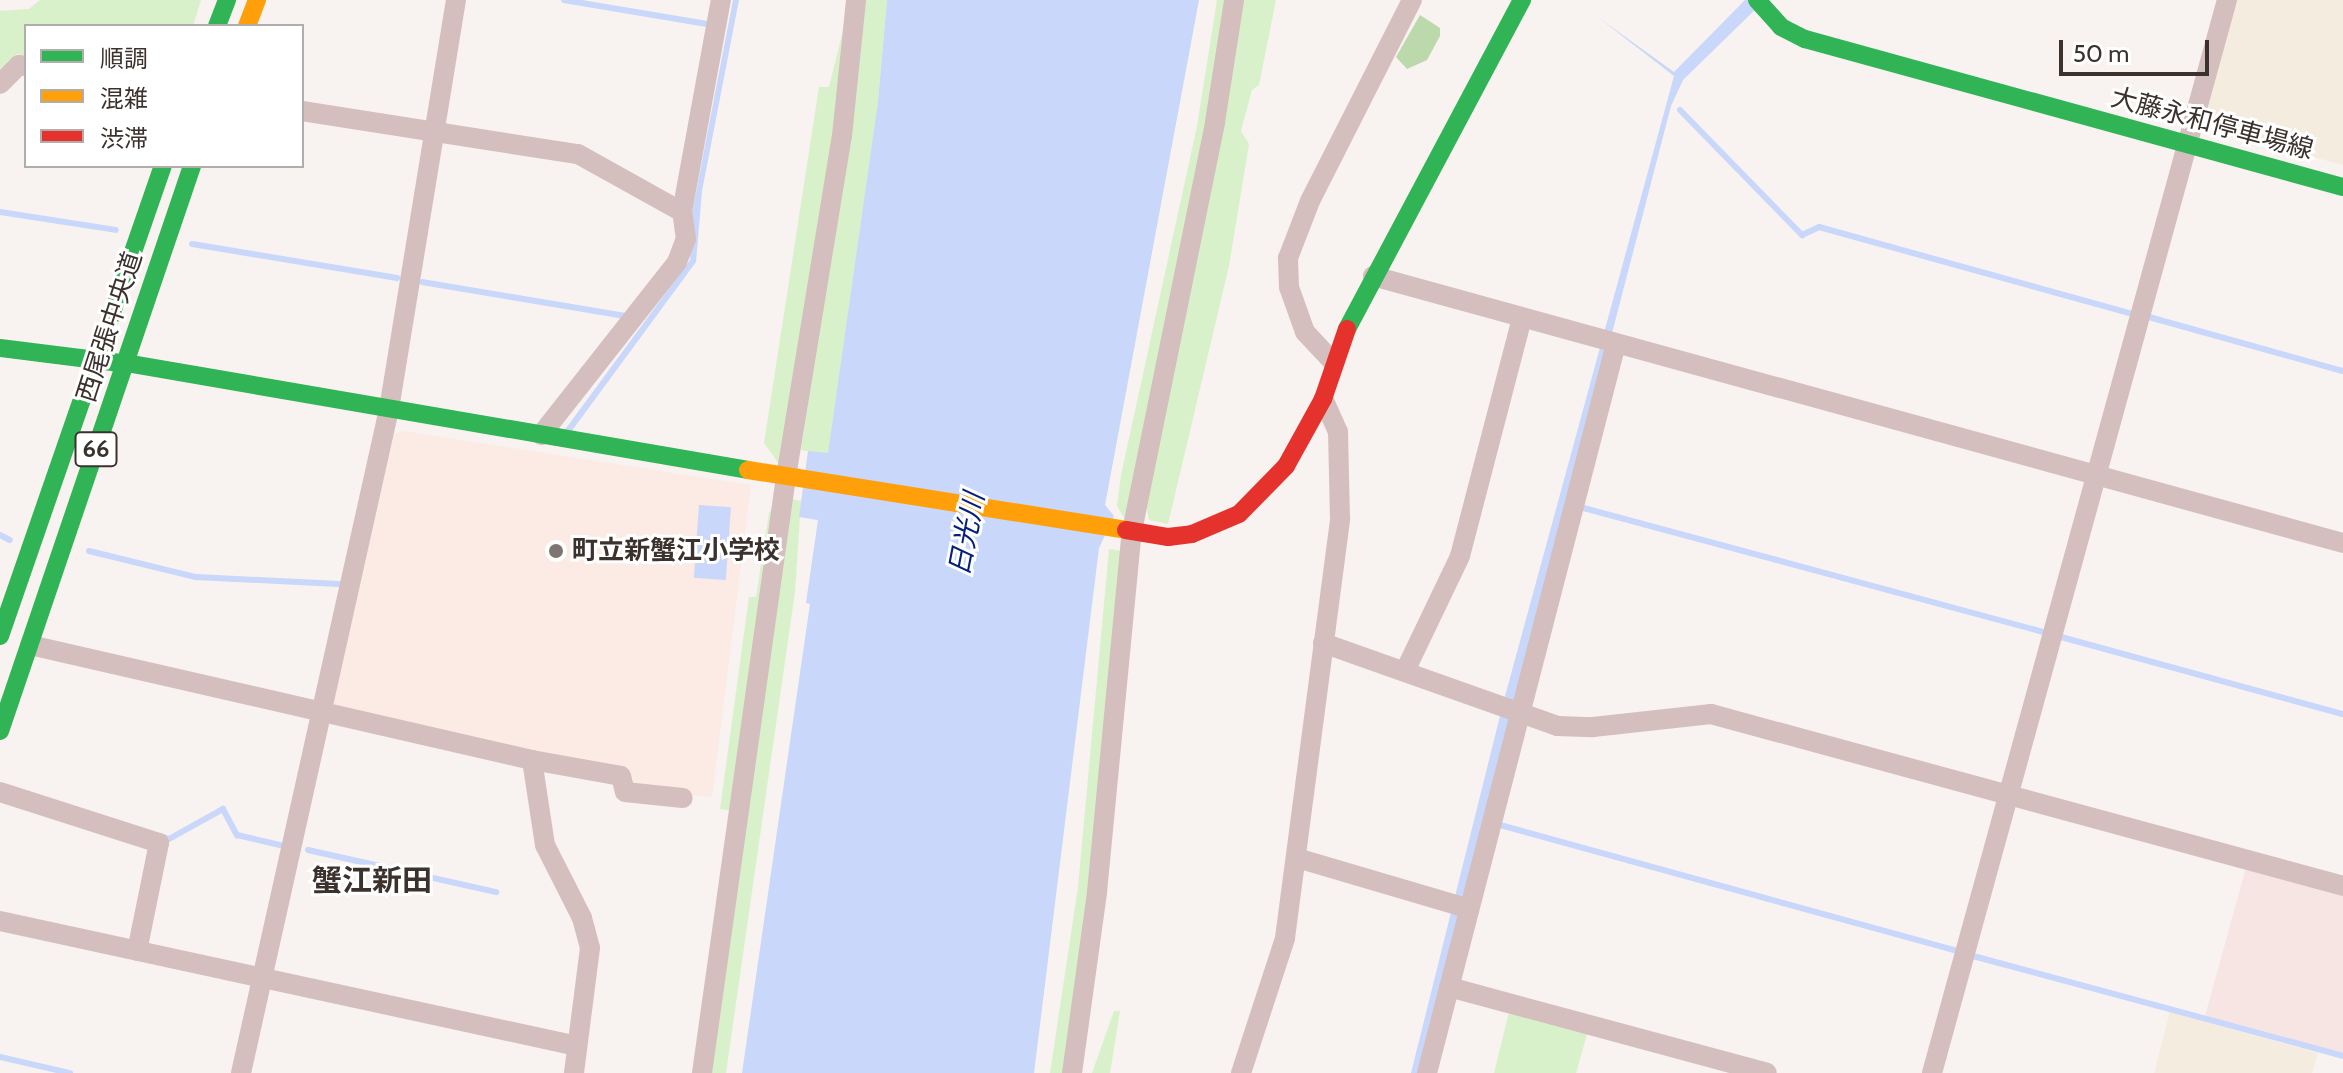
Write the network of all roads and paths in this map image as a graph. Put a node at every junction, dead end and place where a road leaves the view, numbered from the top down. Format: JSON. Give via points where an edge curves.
{"nodes":[{"id":1,"x":227,"y":0,"type":"edge"},
{"id":2,"x":257,"y":0,"type":"edge"},
{"id":3,"x":456,"y":0,"type":"edge"},
{"id":4,"x":721,"y":0,"type":"edge"},
{"id":5,"x":856,"y":0,"type":"edge"},
{"id":6,"x":1234,"y":0,"type":"edge"},
{"id":7,"x":1412,"y":0,"type":"edge"},
{"id":8,"x":1522,"y":0,"type":"edge"},
{"id":9,"x":1787,"y":0,"type":"edge"},
{"id":10,"x":2227,"y":0,"type":"edge"},
{"id":11,"x":1764,"y":9,"type":"edge"},
{"id":12,"x":218,"y":24,"type":"edge"},
{"id":13,"x":248,"y":24,"type":"edge"},
{"id":14,"x":24,"y":66,"type":"edge"},
{"id":15,"x":0,"y":84,"type":"edge"},
{"id":16,"x":304,"y":111,"type":"edge"},
{"id":17,"x":434,"y":132,"type":"junction"},
{"id":18,"x":2188,"y":144,"type":"junction"},
{"id":19,"x":162,"y":168,"type":"edge"},
{"id":20,"x":191,"y":168,"type":"edge"},
{"id":21,"x":2343,"y":187,"type":"edge"},
{"id":22,"x":682,"y":212,"type":"junction"},
{"id":23,"x":1373,"y":276,"type":"junction"},
{"id":24,"x":1522,"y":318,"type":"junction"},
{"id":25,"x":1609,"y":342,"type":"junction"},
{"id":26,"x":0,"y":348,"type":"edge"},
{"id":27,"x":100,"y":361,"type":"junction"},
{"id":28,"x":126,"y":363,"type":"junction"},
{"id":29,"x":1334,"y":363,"type":"junction"},
{"id":30,"x":1323,"y":399,"type":"junction"},
{"id":31,"x":389,"y":409,"type":"junction"},
{"id":32,"x":541,"y":435,"type":"junction"},
{"id":33,"x":792,"y":477,"type":"junction"},
{"id":34,"x":2095,"y":477,"type":"junction"},
{"id":35,"x":1128,"y":530,"type":"junction"},
{"id":36,"x":2343,"y":543,"type":"edge"},
{"id":37,"x":1,"y":629,"type":"edge"},
{"id":38,"x":1323,"y":643,"type":"junction"},
{"id":39,"x":30,"y":645,"type":"junction"},
{"id":40,"x":1405,"y":671,"type":"junction"},
{"id":41,"x":1510,"y":710,"type":"junction"},
{"id":42,"x":324,"y":715,"type":"junction"},
{"id":43,"x":0,"y":731,"type":"edge"},
{"id":44,"x":532,"y":760,"type":"junction"},
{"id":45,"x":0,"y":792,"type":"edge"},
{"id":46,"x":2009,"y":794,"type":"junction"},
{"id":47,"x":683,"y":798,"type":"dead end"},
{"id":48,"x":1297,"y":858,"type":"junction"},
{"id":49,"x":2343,"y":886,"type":"edge"},
{"id":50,"x":1461,"y":906,"type":"junction"},
{"id":51,"x":0,"y":921,"type":"edge"},
{"id":52,"x":137,"y":951,"type":"junction"},
{"id":53,"x":263,"y":979,"type":"junction"},
{"id":54,"x":1449,"y":987,"type":"junction"},
{"id":55,"x":577,"y":1046,"type":"junction"},
{"id":56,"x":241,"y":1073,"type":"edge"},
{"id":57,"x":574,"y":1073,"type":"edge"},
{"id":58,"x":702,"y":1073,"type":"edge"},
{"id":59,"x":1072,"y":1073,"type":"edge"},
{"id":60,"x":1241,"y":1073,"type":"edge"},
{"id":61,"x":1427,"y":1073,"type":"edge"},
{"id":62,"x":1767,"y":1073,"type":"edge"},
{"id":63,"x":1932,"y":1073,"type":"edge"}],
"edges":[{"from":1,"to":12,"type":"main road"},
{"from":2,"to":13,"type":"main road"},
{"from":3,"to":17,"type":"street"},
{"from":4,"to":22,"type":"street"},
{"from":5,"to":33,"type":"street","via":[[842,136]]},
{"from":6,"to":35,"type":"street","via":[[1215,122]]},
{"from":7,"to":29,"type":"street","via":[[1310,201],[1288,258],[1289,287],[1305,332]]},
{"from":8,"to":23,"type":"main road"},
{"from":9,"to":11,"type":"street"},
{"from":10,"to":18,"type":"street"},
{"from":11,"to":18,"type":"main road","name":"大藤永和停車場線","via":[[1805,39]]},
{"from":14,"to":15,"type":"street"},
{"from":16,"to":17,"type":"street"},
{"from":17,"to":22,"type":"street","via":[[578,154]]},
{"from":17,"to":31,"type":"street"},
{"from":18,"to":21,"type":"main road","name":"大藤永和停車場線"},
{"from":18,"to":34,"type":"street"},
{"from":19,"to":27,"type":"main road","name":"西尾張中央道","number":"66"},
{"from":20,"to":28,"type":"main road","name":"西尾張中央道","number":"66"},
{"from":22,"to":32,"type":"street","via":[[686,239],[677,262]]},
{"from":23,"to":24,"type":"street"},
{"from":23,"to":29,"type":"main road"},
{"from":24,"to":25,"type":"street"},
{"from":24,"to":40,"type":"street","via":[[1460,556]]},
{"from":25,"to":34,"type":"street"},
{"from":25,"to":41,"type":"street"},
{"from":26,"to":27,"type":"main road"},
{"from":27,"to":28,"type":"main road"},
{"from":27,"to":37,"type":"main road","name":"西尾張中央道","number":"66"},
{"from":28,"to":31,"type":"main road","via":[[306,390]]},
{"from":28,"to":39,"type":"main road","name":"西尾張中央道","number":"66"},
{"from":29,"to":30,"type":"main road"},
{"from":30,"to":35,"type":"main road","via":[[1275,483],[1239,514],[1192,534]]},
{"from":30,"to":38,"type":"street","via":[[1338,432],[1340,519]]},
{"from":31,"to":32,"type":"main road"},
{"from":31,"to":42,"type":"street"},
{"from":32,"to":33,"type":"main road"},
{"from":33,"to":35,"type":"main road"},
{"from":33,"to":58,"type":"street"},
{"from":34,"to":36,"type":"street"},
{"from":34,"to":46,"type":"street"},
{"from":35,"to":59,"type":"street","via":[[1097,892]]},
{"from":38,"to":40,"type":"street"},
{"from":38,"to":48,"type":"street"},
{"from":39,"to":42,"type":"street"},
{"from":39,"to":43,"type":"main road","name":"西尾張中央道","number":"66"},
{"from":40,"to":41,"type":"street"},
{"from":41,"to":46,"type":"street","via":[[1557,726],[1593,727],[1711,714]]},
{"from":41,"to":50,"type":"street"},
{"from":42,"to":44,"type":"street"},
{"from":42,"to":53,"type":"street"},
{"from":44,"to":47,"type":"street","via":[[621,776],[625,792]]},
{"from":44,"to":55,"type":"street","via":[[545,845],[582,918],[590,948]]},
{"from":45,"to":52,"type":"street","via":[[159,843]]},
{"from":46,"to":49,"type":"street"},
{"from":46,"to":63,"type":"street"},
{"from":48,"to":50,"type":"street"},
{"from":48,"to":60,"type":"street","via":[[1285,938]]},
{"from":50,"to":54,"type":"street"},
{"from":51,"to":52,"type":"street"},
{"from":52,"to":53,"type":"street"},
{"from":53,"to":55,"type":"street"},
{"from":53,"to":56,"type":"street"},
{"from":54,"to":61,"type":"street"},
{"from":54,"to":62,"type":"street"},
{"from":55,"to":57,"type":"street"}]}
